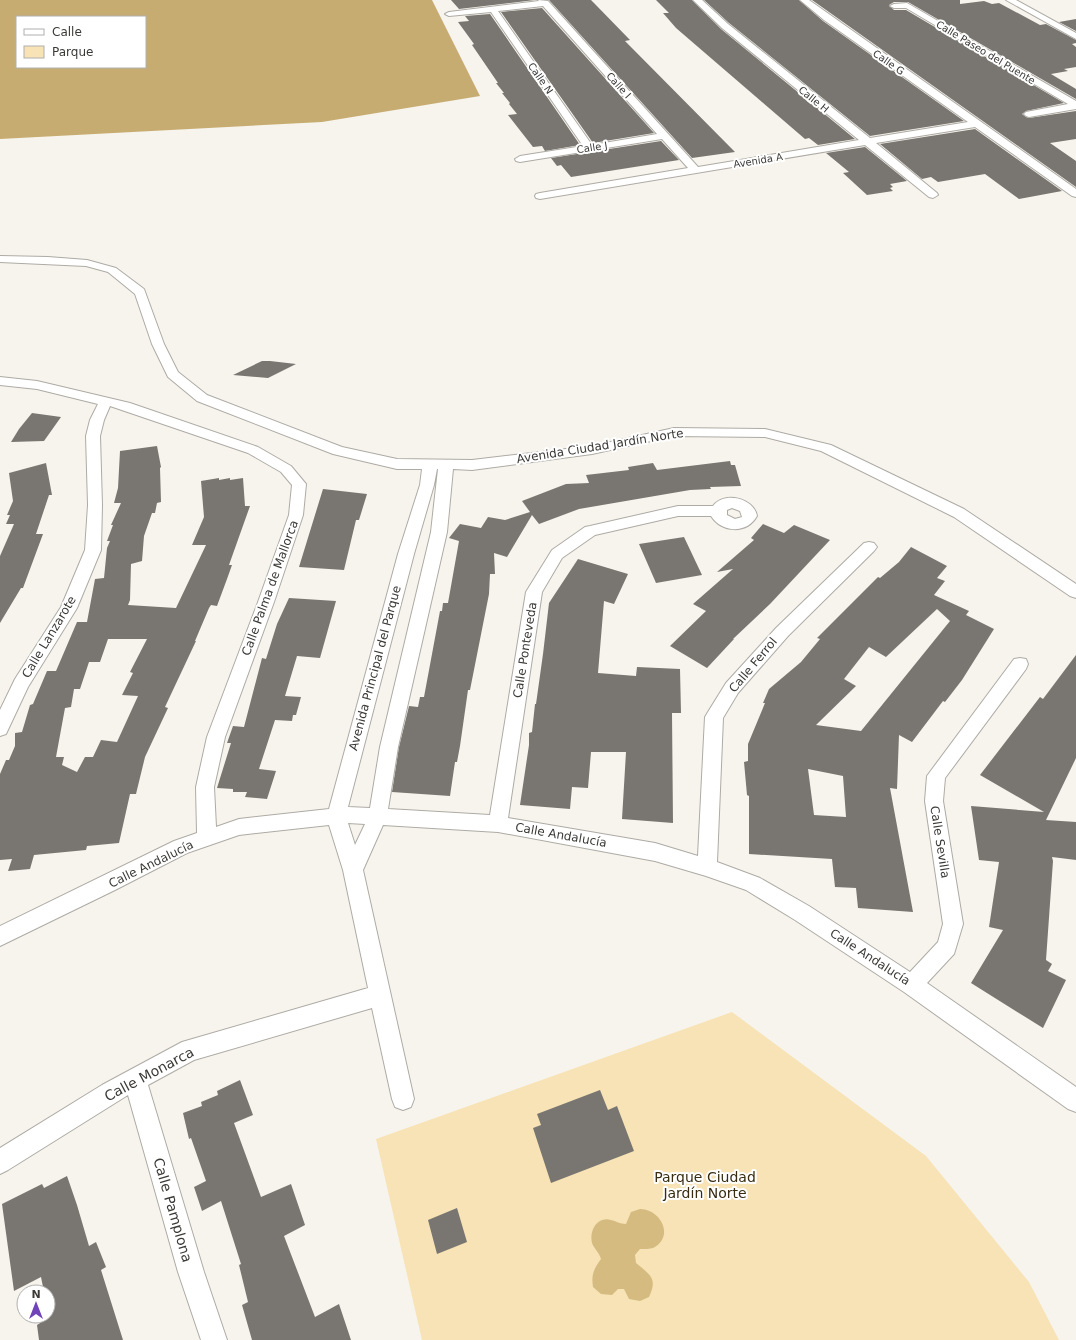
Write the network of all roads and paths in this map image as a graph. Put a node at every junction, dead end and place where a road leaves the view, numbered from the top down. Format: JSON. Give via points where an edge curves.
{"nodes":[{"id":1,"x":697,"y":0,"type":"edge"},
{"id":2,"x":804,"y":0,"type":"edge"},
{"id":3,"x":1010,"y":0,"type":"edge"},
{"id":4,"x":544,"y":2,"type":"edge"},
{"id":5,"x":894,"y":6,"type":"dead end"},
{"id":6,"x":493,"y":9,"type":"junction"},
{"id":7,"x":449,"y":14,"type":"dead end"},
{"id":8,"x":1076,"y":36,"type":"edge"},
{"id":9,"x":1076,"y":106,"type":"edge"},
{"id":10,"x":1029,"y":114,"type":"dead end"},
{"id":11,"x":975,"y":124,"type":"junction"},
{"id":12,"x":665,"y":136,"type":"junction"},
{"id":13,"x":867,"y":142,"type":"junction"},
{"id":14,"x":589,"y":148,"type":"junction"},
{"id":15,"x":520,"y":159,"type":"dead end"},
{"id":16,"x":695,"y":170,"type":"junction"},
{"id":17,"x":1076,"y":194,"type":"edge"},
{"id":18,"x":933,"y":195,"type":"dead end"},
{"id":19,"x":540,"y":196,"type":"dead end"},
{"id":20,"x":0,"y":259,"type":"edge"},
{"id":21,"x":0,"y":381,"type":"edge"},
{"id":22,"x":106,"y":402,"type":"junction"},
{"id":23,"x":438,"y":465,"type":"junction"},
{"id":24,"x":718,"y":511,"type":"dead end"},
{"id":25,"x":869,"y":547,"type":"dead end"},
{"id":26,"x":1076,"y":592,"type":"edge"},
{"id":27,"x":1020,"y":664,"type":"dead end"},
{"id":28,"x":0,"y":729,"type":"edge"},
{"id":29,"x":336,"y":816,"type":"junction"},
{"id":30,"x":378,"y":816,"type":"junction"},
{"id":31,"x":498,"y":824,"type":"junction"},
{"id":32,"x":207,"y":838,"type":"junction"},
{"id":33,"x":707,"y":867,"type":"junction"},
{"id":34,"x":353,"y":870,"type":"junction"},
{"id":35,"x":0,"y":936,"type":"edge"},
{"id":36,"x":912,"y":985,"type":"junction"},
{"id":37,"x":380,"y":995,"type":"junction"},
{"id":38,"x":135,"y":1079,"type":"junction"},
{"id":39,"x":403,"y":1099,"type":"dead end"},
{"id":40,"x":1076,"y":1101,"type":"edge"},
{"id":41,"x":0,"y":1162,"type":"edge"},
{"id":42,"x":214,"y":1340,"type":"edge"}],
"edges":[{"from":1,"to":13,"type":"street","name":"Calle H","via":[[724,26]]},
{"from":2,"to":11,"type":"street","name":"Calle G"},
{"from":3,"to":8,"type":"street"},
{"from":4,"to":6,"type":"street"},
{"from":4,"to":12,"type":"street","name":"Calle I"},
{"from":5,"to":9,"type":"street","name":"Calle Paseo del Puente","via":[[907,4]]},
{"from":6,"to":7,"type":"street"},
{"from":6,"to":14,"type":"street","name":"Calle N"},
{"from":9,"to":10,"type":"street"},
{"from":11,"to":13,"type":"street","name":"Avenida A"},
{"from":11,"to":17,"type":"street","name":"Calle G"},
{"from":12,"to":14,"type":"street","name":"Calle J"},
{"from":12,"to":16,"type":"street","name":"Calle I"},
{"from":13,"to":16,"type":"street","name":"Avenida A"},
{"from":13,"to":18,"type":"street","name":"Calle H"},
{"from":14,"to":15,"type":"street","name":"Calle J"},
{"from":16,"to":19,"type":"street","name":"Avenida A"},
{"from":20,"to":23,"type":"street","name":"Avenida Ciudad Jardín Norte","via":[[88,263],[112,270],[140,292],[158,344],[173,374],[202,398],[338,451],[397,464]]},
{"from":21,"to":22,"type":"street","name":"Calle Palma de Mallorca","via":[[37,385]]},
{"from":22,"to":28,"type":"street","name":"Calle Lanzarote","via":[[97,420],[94,436],[93,550],[69,608],[20,684]]},
{"from":22,"to":32,"type":"street","name":"Calle Palma de Mallorca","via":[[125,406],[252,450],[286,469],[299,484],[296,515],[216,736],[205,786]]},
{"from":23,"to":26,"type":"street","name":"Avenida Ciudad Jardín Norte","via":[[472,465],[592,450],[674,432],[765,433],[826,448],[959,513]]},
{"from":23,"to":29,"type":"street","name":"Avenida Principal del Parque","via":[[427,485],[406,554]]},
{"from":23,"to":30,"type":"street","via":[[439,532],[389,747]]},
{"from":24,"to":31,"type":"street","name":"Calle Ponteveda","via":[[678,510],[590,531],[556,554],[534,592]]},
{"from":25,"to":33,"type":"street","name":"Calle Ferrol","via":[[782,632],[732,688],[714,717]]},
{"from":27,"to":36,"type":"street","name":"Calle Sevilla","via":[[936,776],[934,801],[953,924],[947,947]]},
{"from":29,"to":30,"type":"street","name":"Calle Andalucía"},
{"from":29,"to":32,"type":"street","name":"Calle Andalucía","via":[[239,827]]},
{"from":29,"to":34,"type":"street"},
{"from":30,"to":31,"type":"street","name":"Calle Andalucía"},
{"from":30,"to":34,"type":"street"},
{"from":31,"to":33,"type":"street","name":"Calle Andalucía","via":[[655,852]]},
{"from":32,"to":35,"type":"street","name":"Calle Andalucía","via":[[180,847]]},
{"from":33,"to":36,"type":"street","name":"Calle Andalucía","via":[[759,888]]},
{"from":34,"to":37,"type":"street"},
{"from":36,"to":40,"type":"street","name":"Calle Andalucía"},
{"from":37,"to":38,"type":"street","name":"Calle Monarca","via":[[190,1050]]},
{"from":37,"to":39,"type":"street"},
{"from":38,"to":41,"type":"street","name":"Calle Monarca"},
{"from":38,"to":42,"type":"street","name":"Calle Pamplona","via":[[191,1272]]}]}
